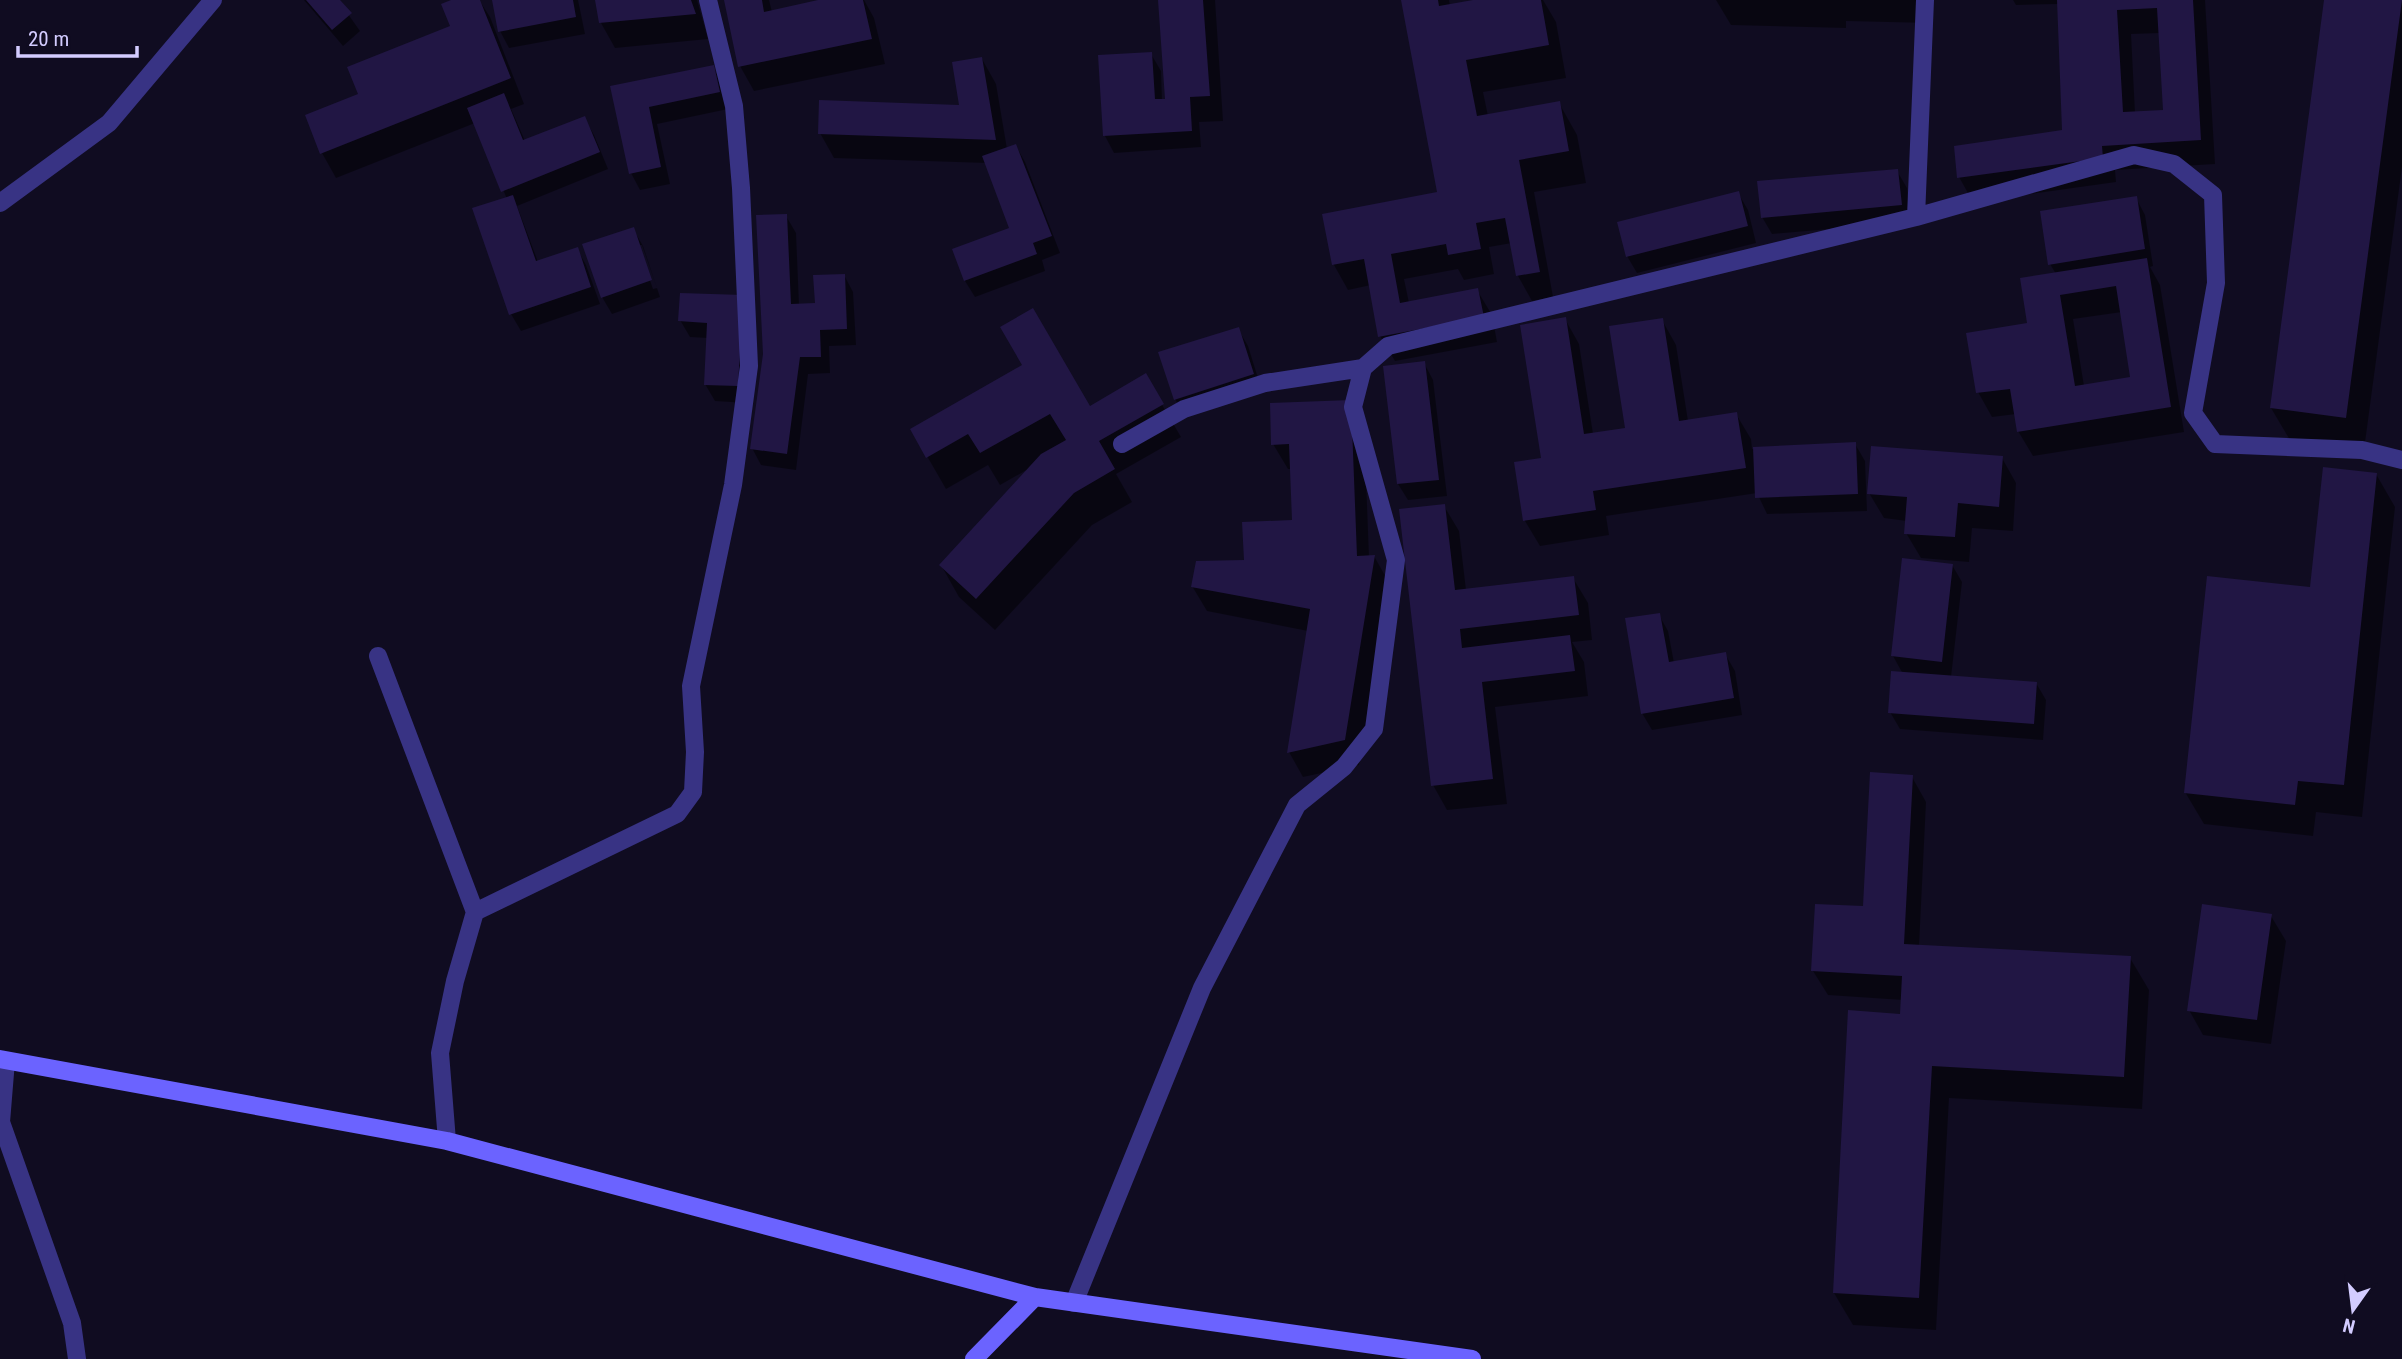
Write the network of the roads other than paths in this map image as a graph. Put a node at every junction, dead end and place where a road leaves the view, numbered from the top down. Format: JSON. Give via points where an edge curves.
{"nodes":[{"id":1,"x":214,"y":0,"type":"edge"},
{"id":2,"x":708,"y":0,"type":"edge"},
{"id":3,"x":1925,"y":0,"type":"edge"},
{"id":4,"x":0,"y":203,"type":"edge"},
{"id":5,"x":1916,"y":217,"type":"junction"},
{"id":6,"x":1363,"y":368,"type":"junction"},
{"id":7,"x":1122,"y":444,"type":"dead end"},
{"id":8,"x":2402,"y":460,"type":"edge"},
{"id":9,"x":378,"y":656,"type":"dead end"},
{"id":10,"x":475,"y":912,"type":"junction"},
{"id":11,"x":3,"y":1060,"type":"edge"},
{"id":12,"x":447,"y":1141,"type":"junction"},
{"id":13,"x":1035,"y":1297,"type":"junction"},
{"id":14,"x":1073,"y":1303,"type":"junction"},
{"id":15,"x":77,"y":1359,"type":"edge"},
{"id":16,"x":974,"y":1359,"type":"edge"},
{"id":17,"x":1472,"y":1359,"type":"edge"}],
"edges":[{"from":1,"to":4,"type":"street","via":[[109,123]]},
{"from":2,"to":10,"type":"street","via":[[734,106],[749,366],[733,485],[691,685],[693,792],[677,814]]},
{"from":3,"to":5,"type":"street"},
{"from":5,"to":6,"type":"street","via":[[1388,346]]},
{"from":5,"to":8,"type":"street","via":[[2134,155],[2174,164],[2213,195],[2216,283],[2193,413],[2215,444],[2362,450]]},
{"from":6,"to":7,"type":"street","via":[[1265,383],[1184,409]]},
{"from":6,"to":14,"type":"street","via":[[1353,407],[1396,560],[1374,729],[1344,767],[1297,805],[1202,988]]},
{"from":9,"to":10,"type":"street"},
{"from":10,"to":12,"type":"street","via":[[440,1053]]},
{"from":11,"to":12,"type":"street"},
{"from":11,"to":15,"type":"street","via":[[1,1122],[72,1324]]},
{"from":12,"to":13,"type":"street"},
{"from":13,"to":14,"type":"street"},
{"from":13,"to":16,"type":"street"},
{"from":14,"to":17,"type":"street"}]}
